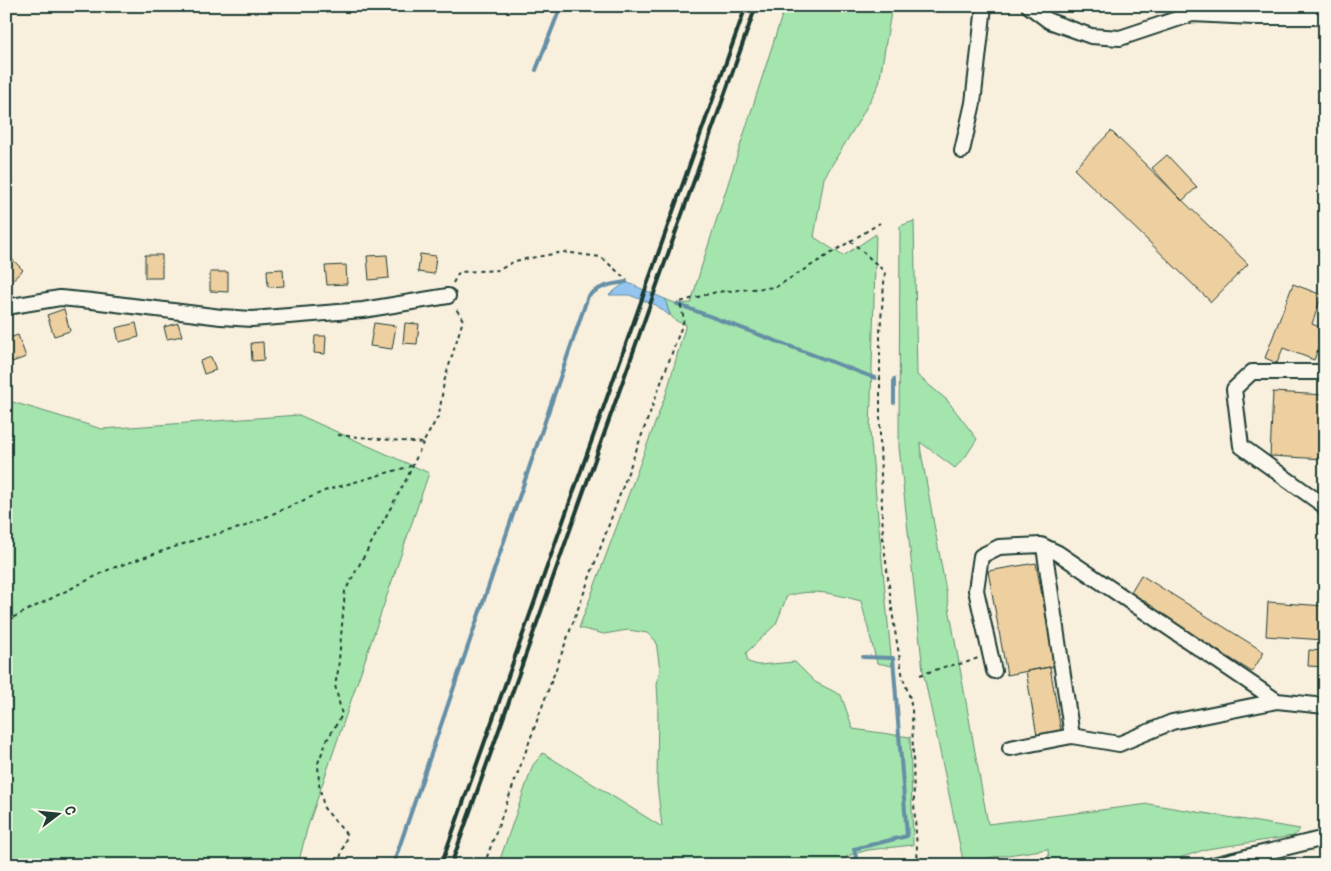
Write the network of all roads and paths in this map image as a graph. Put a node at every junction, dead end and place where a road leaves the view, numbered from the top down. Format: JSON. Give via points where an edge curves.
{"nodes":[{"id":1,"x":984,"y":6,"type":"edge"},
{"id":2,"x":1029,"y":6,"type":"edge"},
{"id":3,"x":1325,"y":17,"type":"edge"},
{"id":4,"x":962,"y":151,"type":"dead end"},
{"id":5,"x":880,"y":223,"type":"dead end"},
{"id":6,"x":850,"y":240,"type":"junction"},
{"id":7,"x":627,"y":280,"type":"dead end"},
{"id":8,"x":448,"y":296,"type":"junction"},
{"id":9,"x":6,"y":307,"type":"edge"},
{"id":10,"x":1325,"y":372,"type":"edge"},
{"id":11,"x":338,"y":435,"type":"dead end"},
{"id":12,"x":423,"y":443,"type":"junction"},
{"id":13,"x":412,"y":466,"type":"junction"},
{"id":14,"x":1325,"y":508,"type":"edge"},
{"id":15,"x":1044,"y":547,"type":"junction"},
{"id":16,"x":6,"y":621,"type":"edge"},
{"id":17,"x":990,"y":653,"type":"junction"},
{"id":18,"x":994,"y":672,"type":"dead end"},
{"id":19,"x":920,"y":675,"type":"dead end"},
{"id":20,"x":1277,"y":701,"type":"junction"},
{"id":21,"x":1325,"y":706,"type":"edge"},
{"id":22,"x":1072,"y":736,"type":"junction"},
{"id":23,"x":1010,"y":748,"type":"dead end"},
{"id":24,"x":1325,"y":838,"type":"edge"},
{"id":25,"x":338,"y":865,"type":"edge"},
{"id":26,"x":484,"y":865,"type":"edge"},
{"id":27,"x":918,"y":865,"type":"edge"},
{"id":28,"x":1213,"y":865,"type":"edge"}],
"edges":[{"from":1,"to":4,"type":"street","via":[[973,103]]},
{"from":2,"to":3,"type":"street","via":[[1049,21],[1091,36],[1120,38],[1192,14]]},
{"from":5,"to":6,"type":"path"},
{"from":6,"to":26,"type":"path","via":[[776,287],[716,292],[680,302],[684,320]]},
{"from":6,"to":27,"type":"path","via":[[885,272],[880,332],[883,538],[894,625],[912,709]]},
{"from":7,"to":8,"type":"path","via":[[601,257],[563,252],[515,261],[500,270],[459,272]]},
{"from":8,"to":9,"type":"street","via":[[363,310],[252,320],[60,298]]},
{"from":8,"to":12,"type":"path","via":[[463,320],[444,382],[439,415]]},
{"from":10,"to":14,"type":"street","via":[[1252,372],[1234,390],[1241,446]]},
{"from":11,"to":12,"type":"path"},
{"from":12,"to":13,"type":"path"},
{"from":13,"to":16,"type":"path","via":[[327,490],[243,527],[110,569]]},
{"from":13,"to":25,"type":"path","via":[[346,591],[334,685],[342,715],[318,762],[318,784],[324,808],[347,835]]},
{"from":15,"to":17,"type":"street","via":[[999,547],[981,556],[976,590]]},
{"from":15,"to":20,"type":"street","via":[[1058,553]]},
{"from":15,"to":22,"type":"street"},
{"from":17,"to":18,"type":"street"},
{"from":17,"to":19,"type":"path"},
{"from":20,"to":21,"type":"street"},
{"from":20,"to":22,"type":"street","via":[[1172,722],[1118,744]]},
{"from":22,"to":23,"type":"street"},
{"from":24,"to":28,"type":"street"}]}
